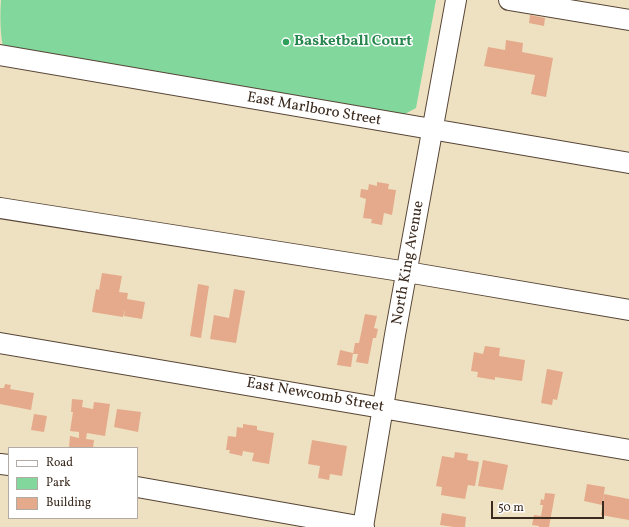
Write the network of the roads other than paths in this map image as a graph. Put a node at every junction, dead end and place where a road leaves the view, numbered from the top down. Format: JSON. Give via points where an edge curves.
{"nodes":[{"id":1,"x":456,"y":0,"type":"edge"},
{"id":2,"x":509,"y":0,"type":"edge"},
{"id":3,"x":629,"y":20,"type":"edge"},
{"id":4,"x":0,"y":56,"type":"edge"},
{"id":5,"x":433,"y":130,"type":"junction"},
{"id":6,"x":629,"y":163,"type":"edge"},
{"id":7,"x":0,"y":208,"type":"edge"},
{"id":8,"x":407,"y":272,"type":"junction"},
{"id":9,"x":629,"y":310,"type":"edge"},
{"id":10,"x":0,"y":342,"type":"edge"},
{"id":11,"x":384,"y":408,"type":"junction"},
{"id":12,"x":629,"y":450,"type":"edge"},
{"id":13,"x":138,"y":487,"type":"edge"},
{"id":14,"x":364,"y":527,"type":"edge"}],
"edges":[{"from":1,"to":5,"type":"street","name":"North King Avenue"},
{"from":2,"to":3,"type":"street"},
{"from":4,"to":5,"type":"street","name":"East Marlboro Street"},
{"from":5,"to":6,"type":"street","name":"East Marlboro Street"},
{"from":5,"to":8,"type":"street","name":"North King Avenue"},
{"from":7,"to":8,"type":"street"},
{"from":8,"to":9,"type":"street"},
{"from":8,"to":11,"type":"street","name":"North King Avenue"},
{"from":10,"to":11,"type":"street","name":"East Newcomb Street"},
{"from":11,"to":12,"type":"street","name":"East Newcomb Street"},
{"from":11,"to":14,"type":"street","name":"North King Avenue"},
{"from":13,"to":14,"type":"street"}]}
